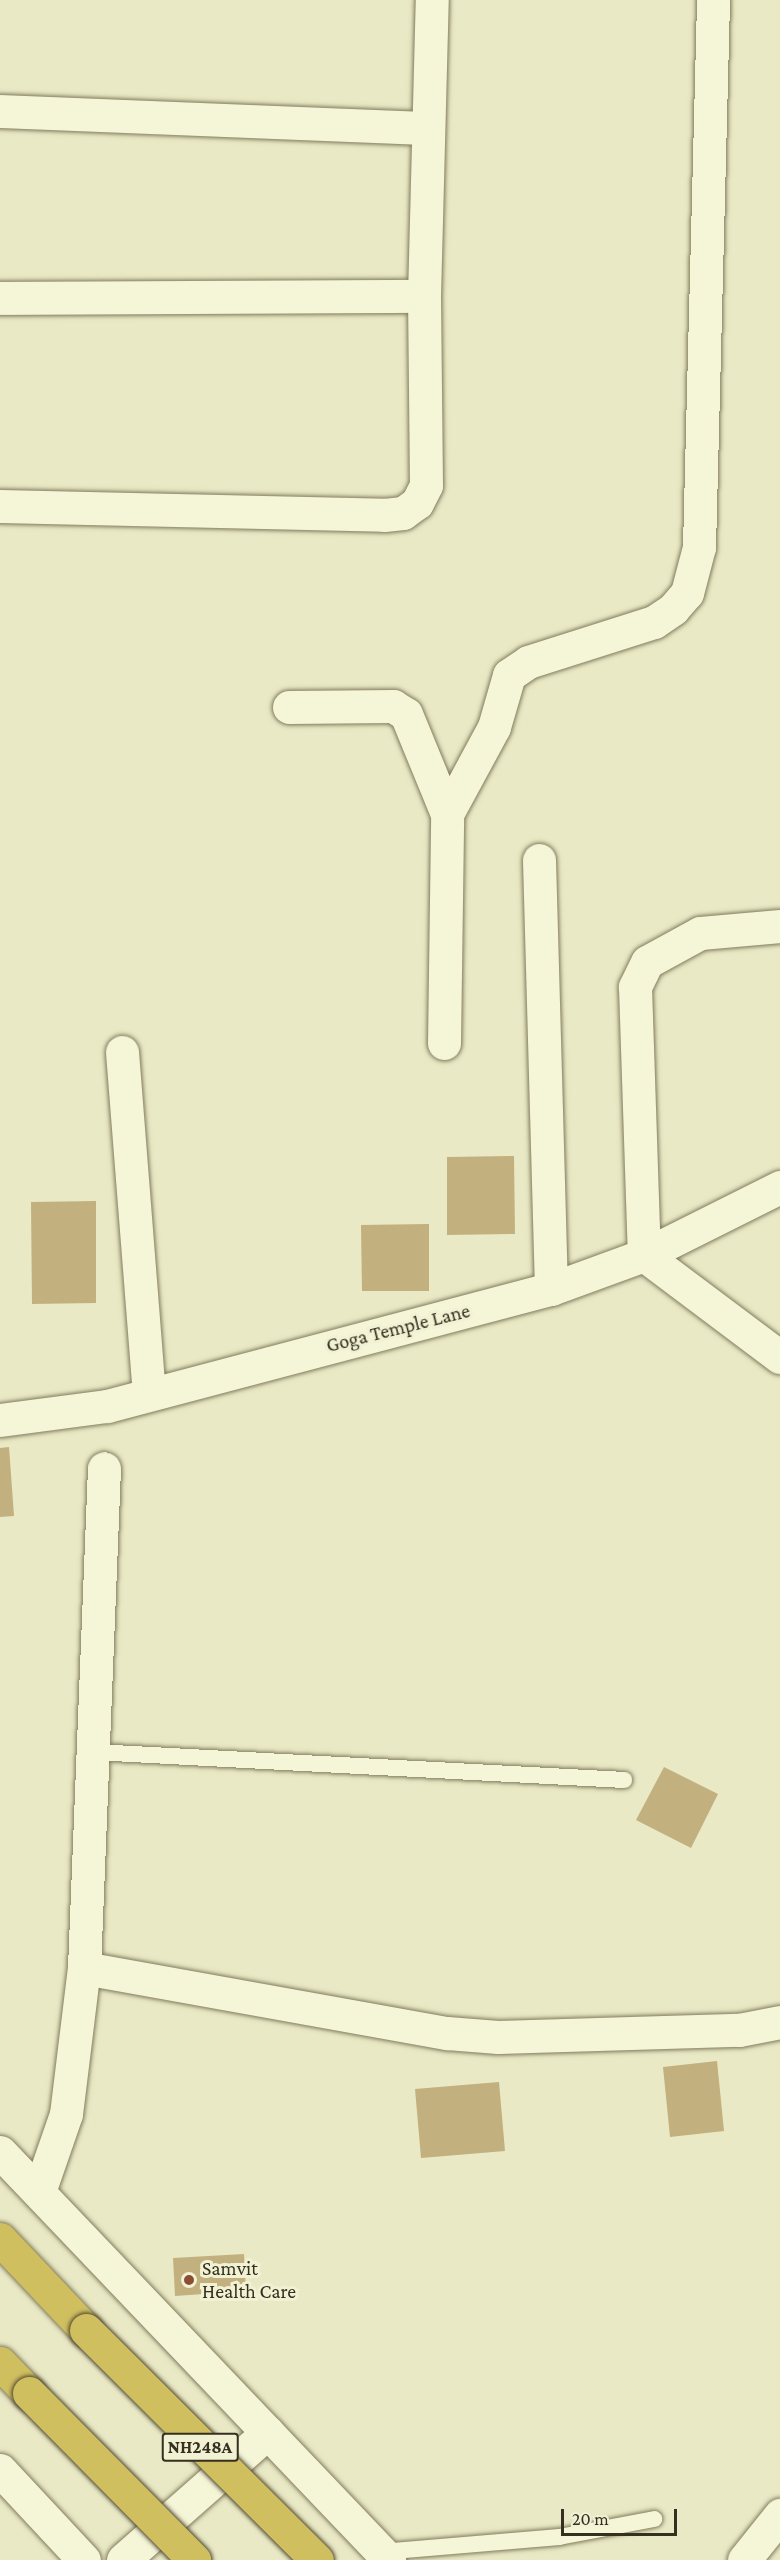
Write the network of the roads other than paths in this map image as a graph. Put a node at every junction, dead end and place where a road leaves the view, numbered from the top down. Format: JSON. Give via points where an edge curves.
{"nodes":[{"id":1,"x":432,"y":0,"type":"edge"},
{"id":2,"x":713,"y":0,"type":"edge"},
{"id":3,"x":0,"y":111,"type":"edge"},
{"id":4,"x":427,"y":128,"type":"junction"},
{"id":5,"x":424,"y":296,"type":"junction"},
{"id":6,"x":0,"y":298,"type":"edge"},
{"id":7,"x":0,"y":506,"type":"edge"},
{"id":8,"x":289,"y":706,"type":"dead end"},
{"id":9,"x":447,"y":814,"type":"junction"},
{"id":10,"x":539,"y":860,"type":"dead end"},
{"id":11,"x":780,"y":926,"type":"edge"},
{"id":12,"x":444,"y":1043,"type":"dead end"},
{"id":13,"x":122,"y":1052,"type":"dead end"},
{"id":14,"x":780,"y":1187,"type":"edge"},
{"id":15,"x":644,"y":1255,"type":"junction"},
{"id":16,"x":551,"y":1289,"type":"junction"},
{"id":17,"x":780,"y":1357,"type":"edge"},
{"id":18,"x":149,"y":1394,"type":"junction"},
{"id":19,"x":0,"y":1420,"type":"edge"},
{"id":20,"x":104,"y":1468,"type":"dead end"},
{"id":21,"x":94,"y":1752,"type":"junction"},
{"id":22,"x":624,"y":1780,"type":"dead end"},
{"id":23,"x":84,"y":1968,"type":"junction"},
{"id":24,"x":780,"y":2022,"type":"edge"},
{"id":25,"x":0,"y":2152,"type":"edge"},
{"id":26,"x":40,"y":2189,"type":"junction"},
{"id":27,"x":0,"y":2239,"type":"edge"},
{"id":28,"x":0,"y":2363,"type":"edge"},
{"id":29,"x":268,"y":2432,"type":"junction"},
{"id":30,"x":0,"y":2470,"type":"edge"},
{"id":31,"x":780,"y":2515,"type":"edge"},
{"id":32,"x":654,"y":2519,"type":"dead end"},
{"id":33,"x":385,"y":2556,"type":"edge"},
{"id":34,"x":84,"y":2560,"type":"edge"},
{"id":35,"x":123,"y":2560,"type":"edge"},
{"id":36,"x":194,"y":2560,"type":"edge"},
{"id":37,"x":317,"y":2560,"type":"edge"},
{"id":38,"x":744,"y":2560,"type":"edge"}],
"edges":[{"from":1,"to":4,"type":"street"},
{"from":2,"to":9,"type":"street","via":[[704,480],[699,548],[687,593],[654,621],[528,662],[509,675],[494,727]]},
{"from":3,"to":4,"type":"street"},
{"from":4,"to":5,"type":"street"},
{"from":5,"to":6,"type":"street"},
{"from":5,"to":7,"type":"street","via":[[426,485],[417,503],[403,513]]},
{"from":8,"to":9,"type":"street","via":[[393,706],[409,721]]},
{"from":9,"to":12,"type":"street"},
{"from":10,"to":16,"type":"street"},
{"from":11,"to":15,"type":"street","via":[[700,933],[647,962],[635,987]]},
{"from":13,"to":18,"type":"street"},
{"from":14,"to":15,"type":"street","name":"Goga Temple Lane"},
{"from":15,"to":16,"type":"street","name":"Goga Temple Lane"},
{"from":15,"to":17,"type":"street"},
{"from":16,"to":18,"type":"street","name":"Goga Temple Lane"},
{"from":18,"to":19,"type":"street","name":"Goga Temple Lane","via":[[107,1406]]},
{"from":20,"to":21,"type":"street"},
{"from":21,"to":22,"type":"lane"},
{"from":21,"to":23,"type":"street"},
{"from":23,"to":24,"type":"street","via":[[467,2035],[739,2030]]},
{"from":23,"to":26,"type":"street","via":[[66,2114]]},
{"from":25,"to":26,"type":"street"},
{"from":26,"to":29,"type":"street"},
{"from":27,"to":37,"type":"highway","number":"NH248A","bridge":true},
{"from":28,"to":36,"type":"highway","bridge":true},
{"from":29,"to":33,"type":"street"},
{"from":29,"to":35,"type":"street"},
{"from":30,"to":34,"type":"street"},
{"from":31,"to":38,"type":"street"},
{"from":32,"to":33,"type":"lane","via":[[559,2536]]}]}
